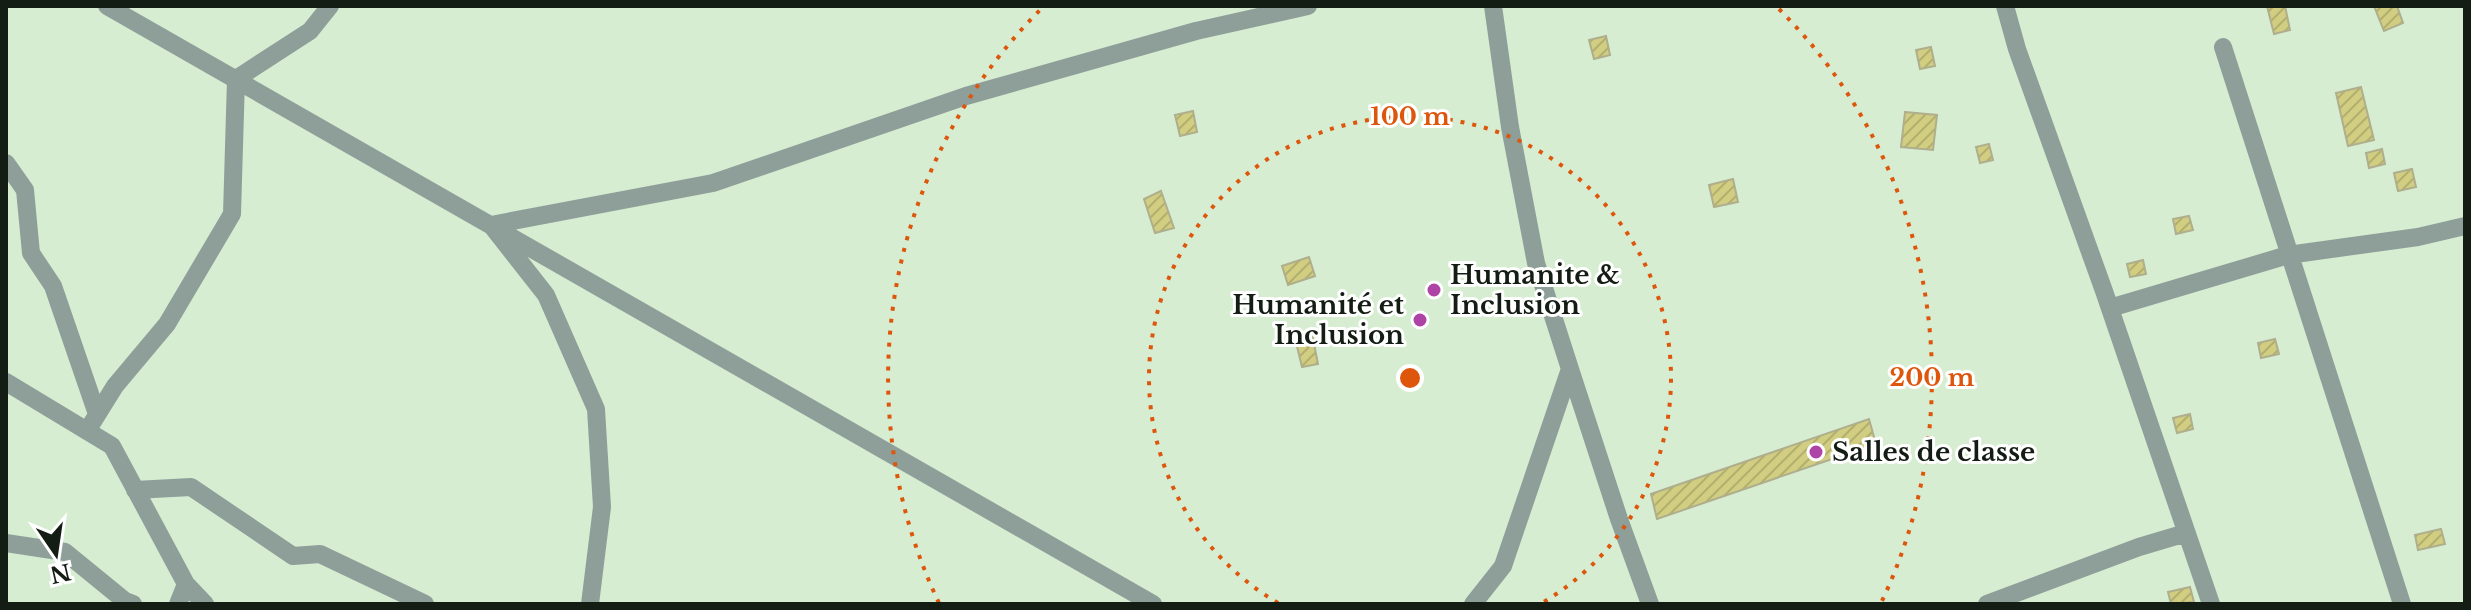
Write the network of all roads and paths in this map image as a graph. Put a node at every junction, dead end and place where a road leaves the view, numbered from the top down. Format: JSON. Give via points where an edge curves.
{"nodes":[{"id":1,"x":107,"y":6,"type":"edge"},
{"id":2,"x":330,"y":6,"type":"edge"},
{"id":3,"x":1308,"y":6,"type":"edge"},
{"id":4,"x":1493,"y":6,"type":"edge"},
{"id":5,"x":2005,"y":6,"type":"edge"},
{"id":6,"x":2223,"y":47,"type":"dead end"},
{"id":7,"x":236,"y":79,"type":"junction"},
{"id":8,"x":6,"y":163,"type":"edge"},
{"id":9,"x":491,"y":225,"type":"junction"},
{"id":10,"x":2464,"y":231,"type":"edge"},
{"id":11,"x":2288,"y":255,"type":"junction"},
{"id":12,"x":2110,"y":308,"type":"junction"},
{"id":13,"x":1570,"y":369,"type":"junction"},
{"id":14,"x":6,"y":382,"type":"edge"},
{"id":15,"x":97,"y":414,"type":"junction"},
{"id":16,"x":87,"y":431,"type":"junction"},
{"id":17,"x":135,"y":490,"type":"junction"},
{"id":18,"x":2186,"y":533,"type":"junction"},
{"id":19,"x":6,"y":543,"type":"edge"},
{"id":20,"x":186,"y":584,"type":"junction"},
{"id":21,"x":133,"y":604,"type":"edge"},
{"id":22,"x":178,"y":604,"type":"edge"},
{"id":23,"x":205,"y":604,"type":"edge"},
{"id":24,"x":425,"y":604,"type":"edge"},
{"id":25,"x":590,"y":604,"type":"edge"},
{"id":26,"x":1153,"y":604,"type":"edge"},
{"id":27,"x":1473,"y":604,"type":"edge"},
{"id":28,"x":1650,"y":604,"type":"edge"},
{"id":29,"x":1987,"y":604,"type":"edge"},
{"id":30,"x":2211,"y":604,"type":"edge"},
{"id":31,"x":2402,"y":604,"type":"edge"}],
"edges":[{"from":1,"to":7,"type":"street"},
{"from":2,"to":7,"type":"street","via":[[310,31]]},
{"from":3,"to":9,"type":"street","via":[[1196,31],[966,96],[713,183]]},
{"from":4,"to":13,"type":"street","via":[[1536,263]]},
{"from":5,"to":12,"type":"street"},
{"from":6,"to":11,"type":"street"},
{"from":7,"to":9,"type":"street"},
{"from":7,"to":15,"type":"street","via":[[232,214],[167,324]]},
{"from":8,"to":15,"type":"street","via":[[25,190],[31,253],[53,286]]},
{"from":9,"to":25,"type":"street","via":[[546,295],[596,409],[602,507]]},
{"from":9,"to":26,"type":"street"},
{"from":10,"to":11,"type":"street"},
{"from":11,"to":12,"type":"street"},
{"from":11,"to":31,"type":"street"},
{"from":12,"to":18,"type":"street"},
{"from":13,"to":27,"type":"street","via":[[1503,566]]},
{"from":13,"to":28,"type":"street"},
{"from":14,"to":16,"type":"street"},
{"from":15,"to":16,"type":"street"},
{"from":16,"to":17,"type":"street","via":[[112,446]]},
{"from":17,"to":20,"type":"street"},
{"from":17,"to":24,"type":"street","via":[[191,487],[293,556],[320,554]]},
{"from":18,"to":29,"type":"street"},
{"from":18,"to":30,"type":"street"},
{"from":19,"to":21,"type":"street","via":[[65,552]]},
{"from":20,"to":22,"type":"street"},
{"from":20,"to":23,"type":"street"}]}
